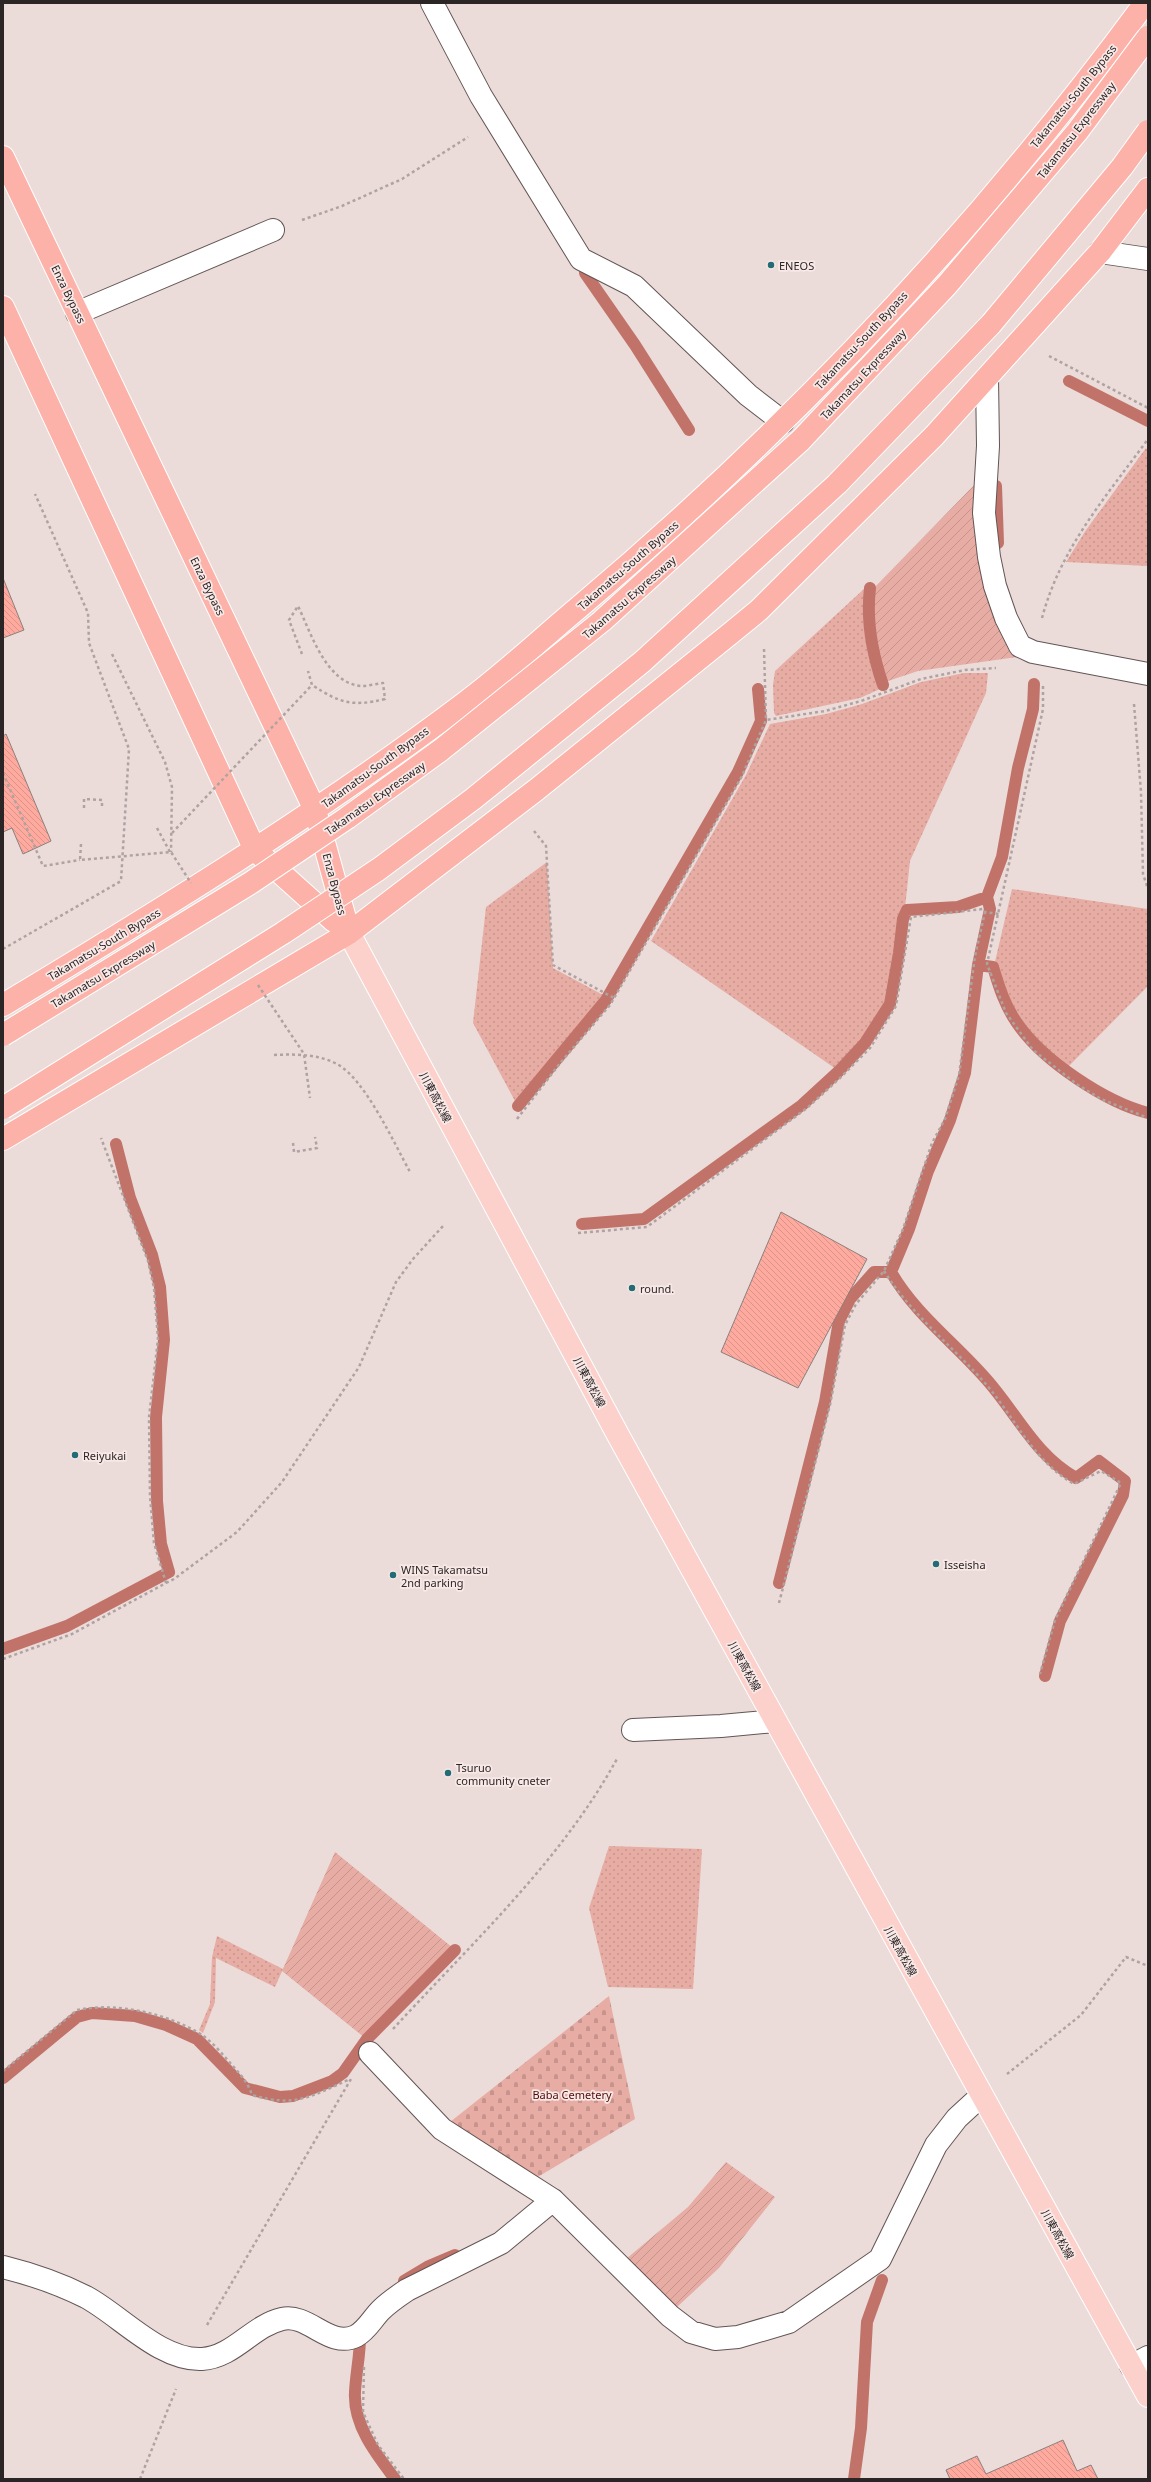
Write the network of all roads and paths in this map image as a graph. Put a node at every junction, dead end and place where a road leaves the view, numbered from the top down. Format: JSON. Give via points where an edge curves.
{"nodes":[{"id":1,"x":432,"y":3,"type":"edge"},
{"id":2,"x":1145,"y":3,"type":"edge"},
{"id":3,"x":1148,"y":37,"type":"edge"},
{"id":4,"x":495,"y":119,"type":"junction"},
{"id":5,"x":1148,"y":131,"type":"edge"},
{"id":6,"x":3,"y":157,"type":"edge"},
{"id":7,"x":1148,"y":189,"type":"edge"},
{"id":8,"x":273,"y":230,"type":"joint"},
{"id":9,"x":1100,"y":252,"type":"junction"},
{"id":10,"x":1148,"y":259,"type":"edge"},
{"id":11,"x":3,"y":307,"type":"edge"},
{"id":12,"x":77,"y":312,"type":"junction"},
{"id":13,"x":1021,"y":340,"type":"junction"},
{"id":14,"x":988,"y":378,"type":"junction"},
{"id":15,"x":1148,"y":408,"type":"edge"},
{"id":16,"x":783,"y":422,"type":"junction"},
{"id":17,"x":1148,"y":439,"type":"edge"},
{"id":18,"x":35,"y":494,"type":"dead end"},
{"id":19,"x":759,"y":610,"type":"junction"},
{"id":20,"x":1033,"y":652,"type":"junction"},
{"id":21,"x":112,"y":654,"type":"dead end"},
{"id":22,"x":302,"y":654,"type":"dead end"},
{"id":23,"x":308,"y":671,"type":"dead end"},
{"id":24,"x":1140,"y":672,"type":"edge"},
{"id":25,"x":312,"y":685,"type":"junction"},
{"id":26,"x":766,"y":720,"type":"junction"},
{"id":27,"x":3,"y":773,"type":"edge"},
{"id":28,"x":514,"y":806,"type":"junction"},
{"id":29,"x":84,"y":808,"type":"dead end"},
{"id":30,"x":102,"y":808,"type":"dead end"},
{"id":31,"x":315,"y":810,"type":"junction"},
{"id":32,"x":157,"y":828,"type":"dead end"},
{"id":33,"x":172,"y":833,"type":"junction"},
{"id":34,"x":255,"y":850,"type":"junction"},
{"id":35,"x":80,"y":860,"type":"dead end"},
{"id":36,"x":1148,"y":889,"type":"edge"},
{"id":37,"x":985,"y":912,"type":"junction"},
{"id":38,"x":999,"y":914,"type":"junction"},
{"id":39,"x":349,"y":933,"type":"junction"},
{"id":40,"x":3,"y":949,"type":"edge"},
{"id":41,"x":614,"y":998,"type":"junction"},
{"id":42,"x":3,"y":1005,"type":"edge"},
{"id":43,"x":3,"y":1035,"type":"edge"},
{"id":44,"x":274,"y":1055,"type":"dead end"},
{"id":45,"x":3,"y":1108,"type":"edge"},
{"id":46,"x":1148,"y":1118,"type":"edge"},
{"id":47,"x":517,"y":1119,"type":"dead end"},
{"id":48,"x":315,"y":1137,"type":"dead end"},
{"id":49,"x":101,"y":1138,"type":"dead end"},
{"id":50,"x":3,"y":1139,"type":"edge"},
{"id":51,"x":293,"y":1143,"type":"dead end"},
{"id":52,"x":410,"y":1172,"type":"dead end"},
{"id":53,"x":443,"y":1226,"type":"dead end"},
{"id":54,"x":578,"y":1233,"type":"dead end"},
{"id":55,"x":884,"y":1271,"type":"junction"},
{"id":56,"x":166,"y":1583,"type":"junction"},
{"id":57,"x":779,"y":1603,"type":"dead end"},
{"id":58,"x":3,"y":1659,"type":"edge"},
{"id":59,"x":1040,"y":1674,"type":"dead end"},
{"id":60,"x":775,"y":1721,"type":"junction"},
{"id":61,"x":633,"y":1730,"type":"joint"},
{"id":62,"x":1148,"y":1966,"type":"edge"},
{"id":63,"x":370,"y":2053,"type":"joint"},
{"id":64,"x":3,"y":2071,"type":"edge"},
{"id":65,"x":981,"y":2096,"type":"junction"},
{"id":66,"x":553,"y":2200,"type":"junction"},
{"id":67,"x":3,"y":2267,"type":"edge"},
{"id":68,"x":236,"y":2272,"type":"dead end"},
{"id":69,"x":366,"y":2328,"type":"junction"},
{"id":70,"x":1140,"y":2361,"type":"edge"},
{"id":71,"x":1148,"y":2396,"type":"edge"},
{"id":72,"x":404,"y":2479,"type":"edge"}],
"edges":[{"from":1,"to":4,"type":"street"},
{"from":2,"to":16,"type":"highway","name":"Takamatsu-South Bypass","via":[[1092,75],[975,215],[844,360]]},
{"from":3,"to":43,"type":"highway","name":"Takamatsu Expressway","bridge":true,"via":[[1077,132],[947,285],[801,440],[602,620],[442,750],[347,818],[252,882]]},
{"from":4,"to":8,"type":"path","via":[[402,179],[342,206]]},
{"from":4,"to":16,"type":"street","via":[[581,259],[634,286],[748,395]]},
{"from":5,"to":45,"type":"highway","bridge":true,"via":[[1122,167],[991,324],[837,484],[642,662],[473,799],[379,869],[277,938]]},
{"from":6,"to":12,"type":"highway","name":"Enza Bypass"},
{"from":7,"to":9,"type":"highway"},
{"from":8,"to":12,"type":"street"},
{"from":9,"to":10,"type":"street"},
{"from":9,"to":13,"type":"highway"},
{"from":11,"to":34,"type":"highway","name":"Enza Bypass"},
{"from":12,"to":31,"type":"highway","name":"Enza Bypass"},
{"from":13,"to":14,"type":"highway"},
{"from":13,"to":15,"type":"path"},
{"from":14,"to":19,"type":"highway","via":[[934,436]]},
{"from":14,"to":20,"type":"street","via":[[988,446],[984,513],[989,558],[1006,618],[1020,646]]},
{"from":16,"to":31,"type":"highway","name":"Takamatsu-South Bypass","via":[[651,547],[469,700]]},
{"from":17,"to":20,"type":"path","via":[[1062,562],[1050,590]]},
{"from":18,"to":40,"type":"path","via":[[88,613],[89,643],[129,749],[121,881]]},
{"from":19,"to":26,"type":"path","via":[[765,663]]},
{"from":19,"to":28,"type":"highway"},
{"from":20,"to":24,"type":"street"},
{"from":20,"to":26,"type":"path","via":[[1020,663],[921,679],[861,701],[824,711]]},
{"from":20,"to":38,"type":"path","via":[[1043,683],[1043,709]]},
{"from":21,"to":33,"type":"path","via":[[165,762],[172,787]]},
{"from":22,"to":25,"type":"path","via":[[289,620],[298,606],[329,667],[344,680],[361,686],[383,683],[385,699],[354,705],[335,700]]},
{"from":23,"to":25,"type":"path","bridge":true},
{"from":24,"to":36,"type":"path","via":[[1143,874]]},
{"from":25,"to":33,"type":"path","bridge":true},
{"from":26,"to":41,"type":"path","via":[[742,776]]},
{"from":27,"to":35,"type":"path","via":[[43,866]]},
{"from":28,"to":39,"type":"highway"},
{"from":28,"to":41,"type":"path","via":[[546,846],[553,965]]},
{"from":29,"to":30,"type":"path","via":[[84,799],[102,800]]},
{"from":31,"to":34,"type":"highway","name":"Takamatsu-South Bypass"},
{"from":31,"to":39,"type":"highway","name":"Enza Bypass"},
{"from":32,"to":33,"type":"path","via":[[171,852]]},
{"from":34,"to":39,"type":"highway","name":"Enza Bypass"},
{"from":34,"to":42,"type":"highway","name":"Takamatsu-South Bypass"},
{"from":37,"to":38,"type":"path"},
{"from":37,"to":54,"type":"path","via":[[983,909],[911,917],[896,1006],[870,1048],[807,1108],[647,1227]]},
{"from":37,"to":55,"type":"path","via":[[975,956],[959,1075],[945,1119],[932,1143],[903,1229]]},
{"from":38,"to":46,"type":"path","via":[[987,964],[997,993],[1014,1026],[1033,1050],[1078,1085],[1101,1099]]},
{"from":39,"to":50,"type":"highway"},
{"from":39,"to":60,"type":"main road","name":"川東高松線","via":[[614,1428]]},
{"from":41,"to":47,"type":"path"},
{"from":44,"to":52,"type":"path","via":[[304,1054],[325,1059],[347,1071],[366,1093]]},
{"from":48,"to":51,"type":"path","via":[[316,1148],[294,1152]]},
{"from":49,"to":56,"type":"path","via":[[148,1261],[154,1288],[158,1339],[150,1417],[150,1496],[154,1543]]},
{"from":53,"to":56,"type":"path","via":[[396,1282],[359,1367],[282,1482],[237,1532]]},
{"from":55,"to":57,"type":"path","via":[[856,1304],[845,1325],[830,1405]]},
{"from":55,"to":59,"type":"path","via":[[901,1297],[984,1381],[1040,1457],[1060,1476],[1074,1484],[1101,1471],[1121,1484],[1055,1620]]},
{"from":56,"to":58,"type":"path","via":[[72,1634]]},
{"from":60,"to":61,"type":"street"},
{"from":60,"to":65,"type":"main road","name":"川東高松線"},
{"from":61,"to":63,"type":"path","via":[[597,1795],[504,1912]]},
{"from":62,"to":65,"type":"path","via":[[1126,1957],[1081,2015]]},
{"from":63,"to":66,"type":"street","via":[[442,2129]]},
{"from":64,"to":68,"type":"path","via":[[77,2010],[92,2007],[136,2010],[170,2020],[200,2033],[249,2084],[252,2095],[266,2099],[293,2102],[352,2078]]},
{"from":65,"to":66,"type":"street","via":[[957,2118],[936,2145],[880,2259],[789,2322],[738,2337],[715,2339],[691,2332],[670,2316]]},
{"from":65,"to":70,"type":"main road","name":"川東高松線"},
{"from":66,"to":69,"type":"street","via":[[501,2243],[407,2290],[380,2311]]},
{"from":67,"to":69,"type":"street","via":[[37,2277],[87,2298],[153,2342],[174,2354],[188,2358],[216,2357],[281,2319],[300,2320],[342,2339],[357,2336]]},
{"from":69,"to":72,"type":"path","via":[[363,2412],[378,2445]]},
{"from":70,"to":71,"type":"main road","name":"川東高松線"}]}
